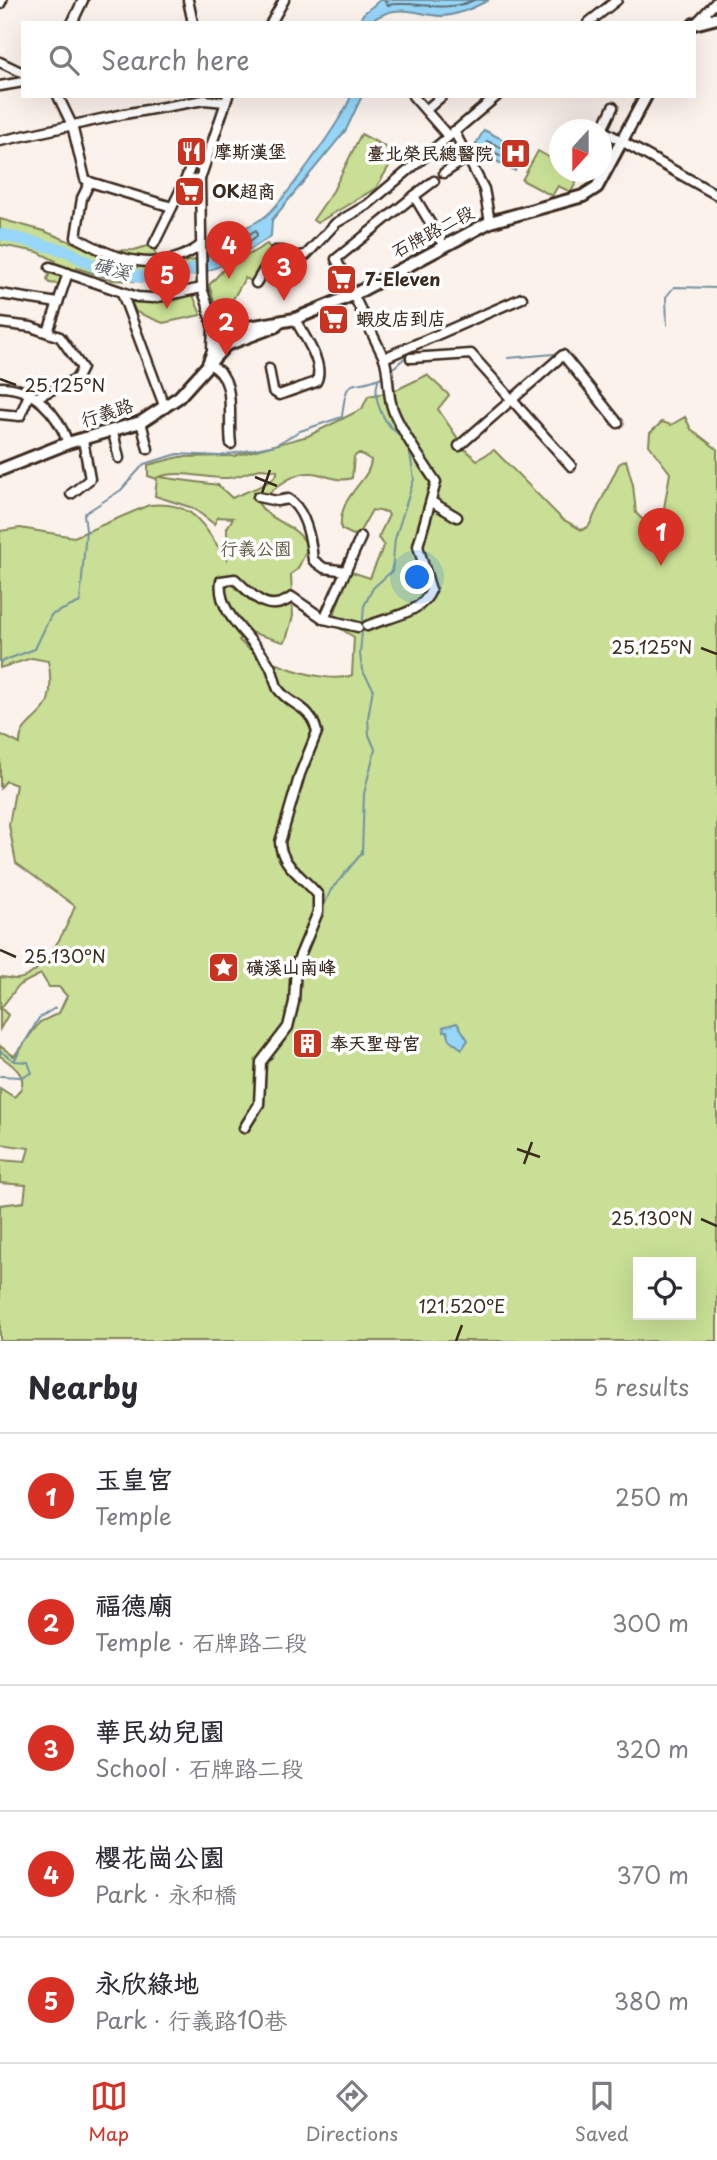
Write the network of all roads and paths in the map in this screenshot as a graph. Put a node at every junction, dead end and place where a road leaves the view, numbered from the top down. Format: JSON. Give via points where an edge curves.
{"nodes":[{"id":1,"x":83,"y":0,"type":"edge"},
{"id":2,"x":188,"y":0,"type":"edge"},
{"id":3,"x":284,"y":0,"type":"edge"},
{"id":4,"x":617,"y":0,"type":"edge"},
{"id":5,"x":717,"y":1,"type":"edge"},
{"id":6,"x":717,"y":18,"type":"edge"},
{"id":7,"x":73,"y":21,"type":"edge"},
{"id":8,"x":192,"y":21,"type":"edge"},
{"id":9,"x":272,"y":21,"type":"edge"},
{"id":10,"x":590,"y":21,"type":"edge"},
{"id":11,"x":696,"y":23,"type":"edge"},
{"id":12,"x":0,"y":62,"type":"edge"},
{"id":13,"x":21,"y":72,"type":"edge"},
{"id":14,"x":21,"y":82,"type":"edge"},
{"id":15,"x":0,"y":86,"type":"edge"},
{"id":16,"x":59,"y":98,"type":"edge"},
{"id":17,"x":415,"y":98,"type":"edge"},
{"id":18,"x":440,"y":98,"type":"edge"},
{"id":19,"x":495,"y":98,"type":"edge"},
{"id":20,"x":645,"y":98,"type":"edge"},
{"id":21,"x":226,"y":99,"type":"edge"},
{"id":22,"x":613,"y":107,"type":"dead end"},
{"id":23,"x":426,"y":110,"type":"junction"},
{"id":24,"x":72,"y":125,"type":"junction"},
{"id":25,"x":451,"y":134,"type":"junction"},
{"id":26,"x":0,"y":141,"type":"edge"},
{"id":27,"x":622,"y":144,"type":"junction"},
{"id":28,"x":468,"y":157,"type":"junction"},
{"id":29,"x":202,"y":169,"type":"junction"},
{"id":30,"x":444,"y":173,"type":"dead end"},
{"id":31,"x":200,"y":179,"type":"junction"},
{"id":32,"x":435,"y":180,"type":"dead end"},
{"id":33,"x":185,"y":181,"type":"junction"},
{"id":34,"x":90,"y":182,"type":"junction"},
{"id":35,"x":717,"y":195,"type":"edge"},
{"id":36,"x":414,"y":197,"type":"junction"},
{"id":37,"x":172,"y":207,"type":"junction"},
{"id":38,"x":490,"y":222,"type":"junction"},
{"id":39,"x":154,"y":244,"type":"dead end"},
{"id":40,"x":444,"y":246,"type":"junction"},
{"id":41,"x":201,"y":250,"type":"junction"},
{"id":42,"x":50,"y":267,"type":"dead end"},
{"id":43,"x":68,"y":273,"type":"junction"},
{"id":44,"x":256,"y":283,"type":"dead end"},
{"id":45,"x":202,"y":288,"type":"junction"},
{"id":46,"x":122,"y":293,"type":"junction"},
{"id":47,"x":0,"y":294,"type":"edge"},
{"id":48,"x":353,"y":295,"type":"junction"},
{"id":49,"x":522,"y":298,"type":"dead end"},
{"id":50,"x":58,"y":303,"type":"junction"},
{"id":51,"x":208,"y":306,"type":"junction"},
{"id":52,"x":295,"y":319,"type":"junction"},
{"id":53,"x":0,"y":323,"type":"edge"},
{"id":54,"x":226,"y":331,"type":"junction"},
{"id":55,"x":48,"y":332,"type":"junction"},
{"id":56,"x":384,"y":358,"type":"junction"},
{"id":57,"x":411,"y":359,"type":"dead end"},
{"id":58,"x":208,"y":363,"type":"junction"},
{"id":59,"x":269,"y":369,"type":"dead end"},
{"id":60,"x":0,"y":387,"type":"edge"},
{"id":61,"x":34,"y":394,"type":"junction"},
{"id":62,"x":513,"y":400,"type":"junction"},
{"id":63,"x":165,"y":408,"type":"junction"},
{"id":64,"x":0,"y":414,"type":"edge"},
{"id":65,"x":141,"y":422,"type":"junction"},
{"id":66,"x":618,"y":422,"type":"dead end"},
{"id":67,"x":113,"y":432,"type":"junction"},
{"id":68,"x":83,"y":440,"type":"junction"},
{"id":69,"x":68,"y":443,"type":"junction"},
{"id":70,"x":231,"y":444,"type":"dead end"},
{"id":71,"x":459,"y":446,"type":"dead end"},
{"id":72,"x":148,"y":449,"type":"dead end"},
{"id":73,"x":118,"y":458,"type":"dead end"},
{"id":74,"x":571,"y":466,"type":"dead end"},
{"id":75,"x":0,"y":470,"type":"edge"},
{"id":76,"x":71,"y":494,"type":"dead end"},
{"id":77,"x":258,"y":497,"type":"dead end"},
{"id":78,"x":432,"y":502,"type":"junction"},
{"id":79,"x":457,"y":517,"type":"dead end"},
{"id":80,"x":361,"y":537,"type":"dead end"},
{"id":81,"x":346,"y":570,"type":"junction"},
{"id":82,"x":324,"y":619,"type":"junction"},
{"id":83,"x":244,"y":1128,"type":"dead end"}],
"edges":[{"from":1,"to":7,"type":"street"},
{"from":2,"to":8,"type":"street"},
{"from":3,"to":9,"type":"street"},
{"from":4,"to":10,"type":"street"},
{"from":5,"to":11,"type":"street"},
{"from":6,"to":11,"type":"street"},
{"from":12,"to":13,"type":"street"},
{"from":14,"to":15,"type":"street"},
{"from":16,"to":24,"type":"street"},
{"from":17,"to":23,"type":"street"},
{"from":18,"to":23,"type":"street"},
{"from":19,"to":25,"type":"street"},
{"from":20,"to":27,"type":"street","name":"石牌路二段"},
{"from":21,"to":24,"type":"street"},
{"from":21,"to":29,"type":"street"},
{"from":22,"to":27,"type":"street","via":[[602,130]]},
{"from":23,"to":25,"type":"street"},
{"from":24,"to":26,"type":"street"},
{"from":24,"to":34,"type":"street","via":[[85,179]]},
{"from":25,"to":28,"type":"street"},
{"from":25,"to":44,"type":"street","via":[[368,205],[336,223],[306,255],[294,257],[275,251]]},
{"from":27,"to":35,"type":"street"},
{"from":27,"to":38,"type":"street","name":"石牌路二段","via":[[597,187],[583,196]]},
{"from":28,"to":30,"type":"street"},
{"from":28,"to":38,"type":"street","via":[[484,189]]},
{"from":29,"to":31,"type":"street"},
{"from":29,"to":33,"type":"street","via":[[192,163]]},
{"from":31,"to":33,"type":"street"},
{"from":31,"to":41,"type":"street"},
{"from":32,"to":36,"type":"street"},
{"from":33,"to":37,"type":"street"},
{"from":34,"to":37,"type":"street"},
{"from":34,"to":41,"type":"street","via":[[82,198],[76,237],[132,262],[176,260]]},
{"from":36,"to":40,"type":"street"},
{"from":36,"to":48,"type":"street","via":[[335,259]]},
{"from":37,"to":39,"type":"street"},
{"from":38,"to":40,"type":"street","name":"石牌路二段"},
{"from":40,"to":48,"type":"street","name":"石牌路二段"},
{"from":41,"to":45,"type":"street"},
{"from":42,"to":43,"type":"street"},
{"from":43,"to":46,"type":"street"},
{"from":43,"to":50,"type":"street"},
{"from":45,"to":46,"type":"street","via":[[153,298]]},
{"from":45,"to":51,"type":"street"},
{"from":46,"to":63,"type":"street"},
{"from":47,"to":50,"type":"street"},
{"from":48,"to":52,"type":"street","name":"石牌路二段"},
{"from":48,"to":56,"type":"street"},
{"from":49,"to":56,"type":"street"},
{"from":50,"to":55,"type":"street"},
{"from":51,"to":54,"type":"street"},
{"from":51,"to":58,"type":"street","via":[[214,341]]},
{"from":52,"to":54,"type":"street","name":"石牌路二段"},
{"from":52,"to":58,"type":"street","via":[[226,345]]},
{"from":52,"to":59,"type":"street","via":[[318,366],[319,378],[279,395],[273,390]]},
{"from":53,"to":55,"type":"street"},
{"from":54,"to":58,"type":"street"},
{"from":55,"to":61,"type":"street","via":[[64,340],[82,372]]},
{"from":56,"to":78,"type":"street","via":[[395,416],[412,441],[420,464],[436,482]]},
{"from":57,"to":62,"type":"street","via":[[471,354]]},
{"from":58,"to":63,"type":"street","name":"行義路"},
{"from":58,"to":70,"type":"street","via":[[217,368],[231,394]]},
{"from":60,"to":61,"type":"street"},
{"from":61,"to":64,"type":"street","via":[[20,416]]},
{"from":61,"to":69,"type":"street"},
{"from":62,"to":66,"type":"street","via":[[563,355]]},
{"from":62,"to":71,"type":"street"},
{"from":62,"to":74,"type":"street"},
{"from":63,"to":65,"type":"street","name":"行義路"},
{"from":65,"to":67,"type":"street","name":"行義路"},
{"from":65,"to":72,"type":"street"},
{"from":67,"to":68,"type":"street","name":"行義路"},
{"from":67,"to":73,"type":"street"},
{"from":68,"to":69,"type":"street","name":"行義路"},
{"from":68,"to":76,"type":"street","via":[[90,479]]},
{"from":69,"to":75,"type":"street","name":"行義路"},
{"from":77,"to":81,"type":"street","via":[[296,504],[308,530],[313,560],[324,568]]},
{"from":78,"to":79,"type":"street"},
{"from":78,"to":82,"type":"street","via":[[418,546],[429,597],[392,619],[362,627]]},
{"from":80,"to":81,"type":"street"},
{"from":81,"to":82,"type":"street"},
{"from":82,"to":83,"type":"street","via":[[292,597],[268,605],[235,579],[221,581],[221,597],[241,630],[271,667],[279,689],[306,709],[317,732],[280,842],[287,863],[318,895],[318,912],[296,965],[288,1027],[261,1062],[259,1104]]}]}
